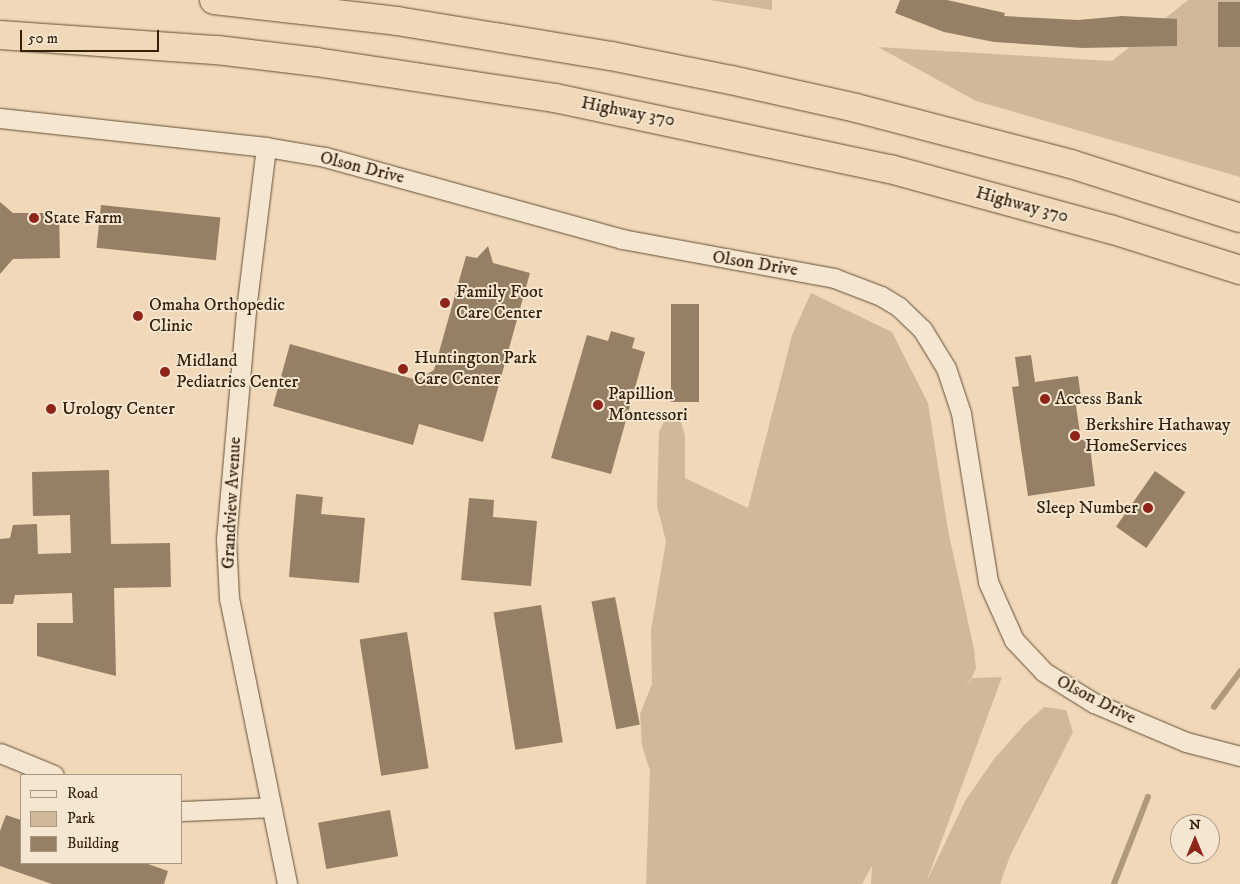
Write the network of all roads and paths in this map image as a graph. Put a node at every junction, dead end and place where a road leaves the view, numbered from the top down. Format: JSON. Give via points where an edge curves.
{"nodes":[{"id":1,"x":214,"y":0,"type":"edge"},
{"id":2,"x":0,"y":35,"type":"edge"},
{"id":3,"x":0,"y":118,"type":"edge"},
{"id":4,"x":266,"y":147,"type":"junction"},
{"id":5,"x":1240,"y":218,"type":"edge"},
{"id":6,"x":1240,"y":270,"type":"edge"},
{"id":7,"x":0,"y":753,"type":"edge"},
{"id":8,"x":1240,"y":756,"type":"edge"},
{"id":9,"x":52,"y":774,"type":"edge"},
{"id":10,"x":270,"y":807,"type":"junction"},
{"id":11,"x":182,"y":811,"type":"edge"},
{"id":12,"x":287,"y":884,"type":"edge"}],
"edges":[{"from":1,"to":5,"type":"highway","via":[[406,22],[731,80],[856,108],[1062,161]]},
{"from":2,"to":6,"type":"highway","name":"Highway 370","via":[[207,50],[316,62],[555,98],[890,169],[1110,229]]},
{"from":3,"to":4,"type":"street","name":"Olson Drive"},
{"from":4,"to":8,"type":"street","name":"Olson Drive","via":[[367,168],[622,239],[834,278],[861,286],[899,307],[935,347],[954,388],[988,582],[1014,640],[1044,672],[1094,703],[1186,742]]},
{"from":4,"to":10,"type":"street","name":"Grandview Avenue","via":[[246,311],[226,538],[229,598]]},
{"from":7,"to":9,"type":"street"},
{"from":10,"to":11,"type":"street"},
{"from":10,"to":12,"type":"street","name":"Grandview Avenue"}]}
